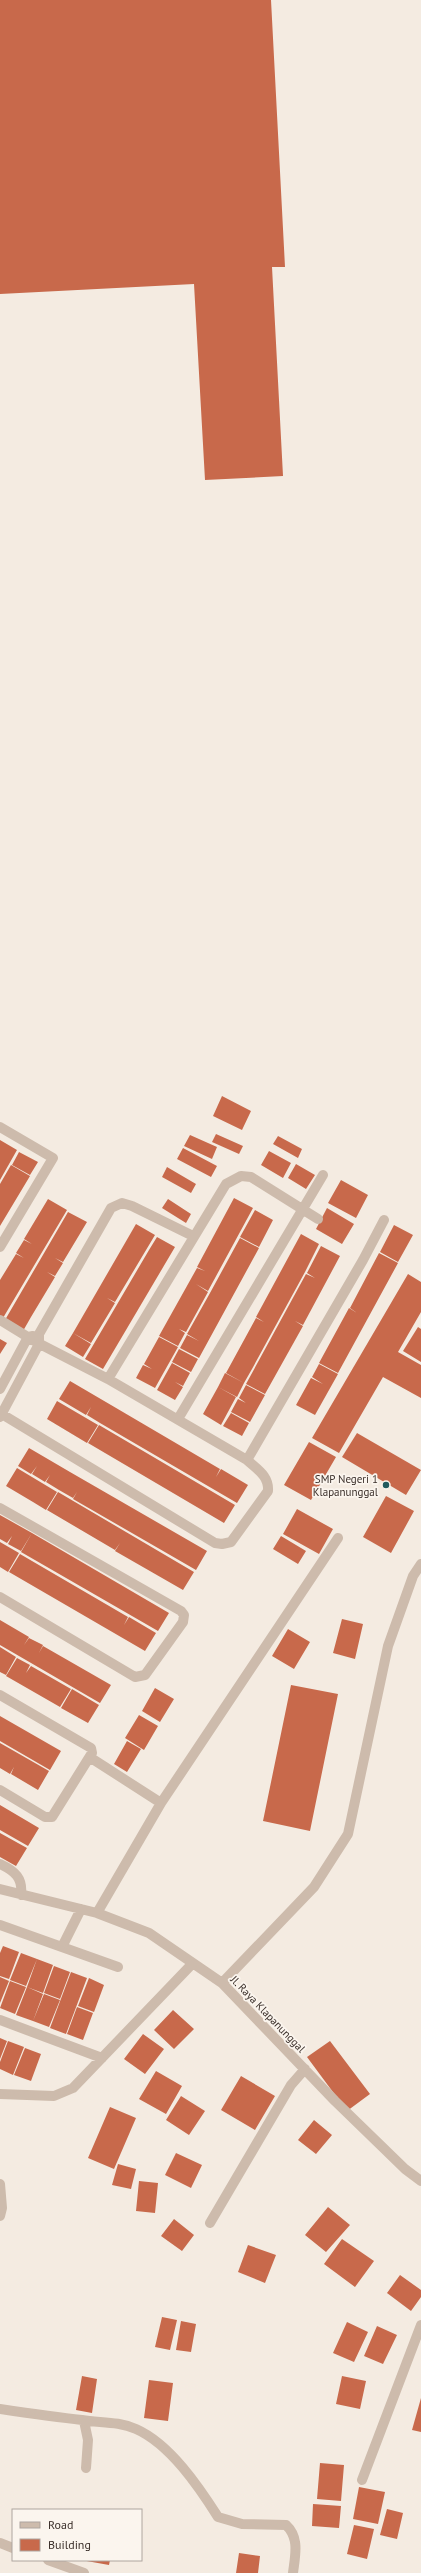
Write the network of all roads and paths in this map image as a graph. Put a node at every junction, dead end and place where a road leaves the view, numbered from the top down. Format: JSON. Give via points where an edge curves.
{"nodes":[{"id":1,"x":0,"y":1127,"type":"edge"},
{"id":2,"x":323,"y":1174,"type":"dead end"},
{"id":3,"x":303,"y":1209,"type":"junction"},
{"id":4,"x":318,"y":1219,"type":"dead end"},
{"id":5,"x":384,"y":1220,"type":"dead end"},
{"id":6,"x":193,"y":1236,"type":"junction"},
{"id":7,"x":0,"y":1247,"type":"edge"},
{"id":8,"x":0,"y":1320,"type":"edge"},
{"id":9,"x":28,"y":1337,"type":"junction"},
{"id":10,"x":39,"y":1339,"type":"junction"},
{"id":11,"x":108,"y":1378,"type":"junction"},
{"id":12,"x":0,"y":1388,"type":"edge"},
{"id":13,"x":1,"y":1414,"type":"edge"},
{"id":14,"x":178,"y":1419,"type":"junction"},
{"id":15,"x":247,"y":1460,"type":"junction"},
{"id":16,"x":0,"y":1508,"type":"edge"},
{"id":17,"x":338,"y":1538,"type":"dead end"},
{"id":18,"x":421,"y":1564,"type":"edge"},
{"id":19,"x":0,"y":1597,"type":"edge"},
{"id":20,"x":0,"y":1695,"type":"edge"},
{"id":21,"x":91,"y":1758,"type":"junction"},
{"id":22,"x":0,"y":1790,"type":"edge"},
{"id":23,"x":161,"y":1803,"type":"junction"},
{"id":24,"x":0,"y":1864,"type":"edge"},
{"id":25,"x":0,"y":1889,"type":"edge"},
{"id":26,"x":21,"y":1896,"type":"junction"},
{"id":27,"x":81,"y":1909,"type":"junction"},
{"id":28,"x":97,"y":1913,"type":"junction"},
{"id":29,"x":0,"y":1925,"type":"edge"},
{"id":30,"x":62,"y":1947,"type":"junction"},
{"id":31,"x":193,"y":1963,"type":"junction"},
{"id":32,"x":118,"y":1967,"type":"dead end"},
{"id":33,"x":222,"y":1983,"type":"junction"},
{"id":34,"x":0,"y":2020,"type":"edge"},
{"id":35,"x":102,"y":2058,"type":"junction"},
{"id":36,"x":305,"y":2069,"type":"junction"},
{"id":37,"x":0,"y":2094,"type":"edge"},
{"id":38,"x":421,"y":2181,"type":"edge"},
{"id":39,"x":0,"y":2184,"type":"edge"},
{"id":40,"x":0,"y":2216,"type":"edge"},
{"id":41,"x":210,"y":2223,"type":"dead end"},
{"id":42,"x":421,"y":2325,"type":"edge"},
{"id":43,"x":0,"y":2409,"type":"edge"},
{"id":44,"x":84,"y":2421,"type":"junction"},
{"id":45,"x":86,"y":2468,"type":"dead end"},
{"id":46,"x":362,"y":2480,"type":"dead end"},
{"id":47,"x":0,"y":2543,"type":"edge"},
{"id":48,"x":12,"y":2548,"type":"edge"},
{"id":49,"x":51,"y":2561,"type":"edge"},
{"id":50,"x":84,"y":2573,"type":"edge"},
{"id":51,"x":293,"y":2573,"type":"edge"}],
"edges":[{"from":1,"to":7,"type":"street","via":[[53,1158]]},
{"from":2,"to":3,"type":"street"},
{"from":3,"to":4,"type":"street"},
{"from":3,"to":6,"type":"street","via":[[263,1183],[245,1175],[226,1184]]},
{"from":3,"to":14,"type":"street"},
{"from":5,"to":15,"type":"street"},
{"from":6,"to":10,"type":"street","via":[[132,1206],[122,1203],[111,1208]]},
{"from":6,"to":11,"type":"street"},
{"from":8,"to":9,"type":"street"},
{"from":9,"to":10,"type":"street"},
{"from":9,"to":12,"type":"street"},
{"from":10,"to":11,"type":"street"},
{"from":10,"to":13,"type":"street"},
{"from":11,"to":14,"type":"street"},
{"from":13,"to":15,"type":"street","via":[[215,1543],[231,1542],[268,1491],[265,1476]]},
{"from":14,"to":15,"type":"street"},
{"from":16,"to":19,"type":"street","via":[[184,1615],[183,1622],[145,1675],[135,1677]]},
{"from":17,"to":23,"type":"street"},
{"from":18,"to":33,"type":"street","via":[[410,1583],[388,1646],[348,1834],[314,1887]]},
{"from":20,"to":21,"type":"street","via":[[91,1748]]},
{"from":21,"to":22,"type":"street","via":[[52,1817],[46,1817]]},
{"from":21,"to":23,"type":"street"},
{"from":23,"to":28,"type":"street"},
{"from":24,"to":26,"type":"street","via":[[18,1875],[22,1884]]},
{"from":25,"to":26,"type":"street","name":"Jl. Raya Klapanunggal"},
{"from":26,"to":27,"type":"street","name":"Jl. Raya Klapanunggal"},
{"from":27,"to":28,"type":"street","name":"Jl. Raya Klapanunggal"},
{"from":27,"to":30,"type":"street"},
{"from":28,"to":31,"type":"street","name":"Jl. Raya Klapanunggal","via":[[149,1933]]},
{"from":29,"to":30,"type":"street"},
{"from":30,"to":32,"type":"street"},
{"from":31,"to":33,"type":"street","name":"Jl. Raya Klapanunggal"},
{"from":31,"to":35,"type":"street"},
{"from":33,"to":36,"type":"street","name":"Jl. Raya Klapanunggal"},
{"from":34,"to":35,"type":"street"},
{"from":35,"to":37,"type":"street","via":[[64,2093],[54,2096]]},
{"from":36,"to":38,"type":"street","name":"Jl. Raya Klapanunggal"},
{"from":36,"to":41,"type":"street","via":[[291,2085]]},
{"from":39,"to":40,"type":"street"},
{"from":42,"to":46,"type":"street"},
{"from":43,"to":44,"type":"street"},
{"from":44,"to":45,"type":"street","via":[[88,2440]]},
{"from":44,"to":51,"type":"street","via":[[110,2422],[136,2429],[149,2436],[188,2473],[218,2517],[242,2524],[286,2525],[293,2532],[296,2550]]},
{"from":47,"to":48,"type":"street"},
{"from":49,"to":50,"type":"street"}]}
